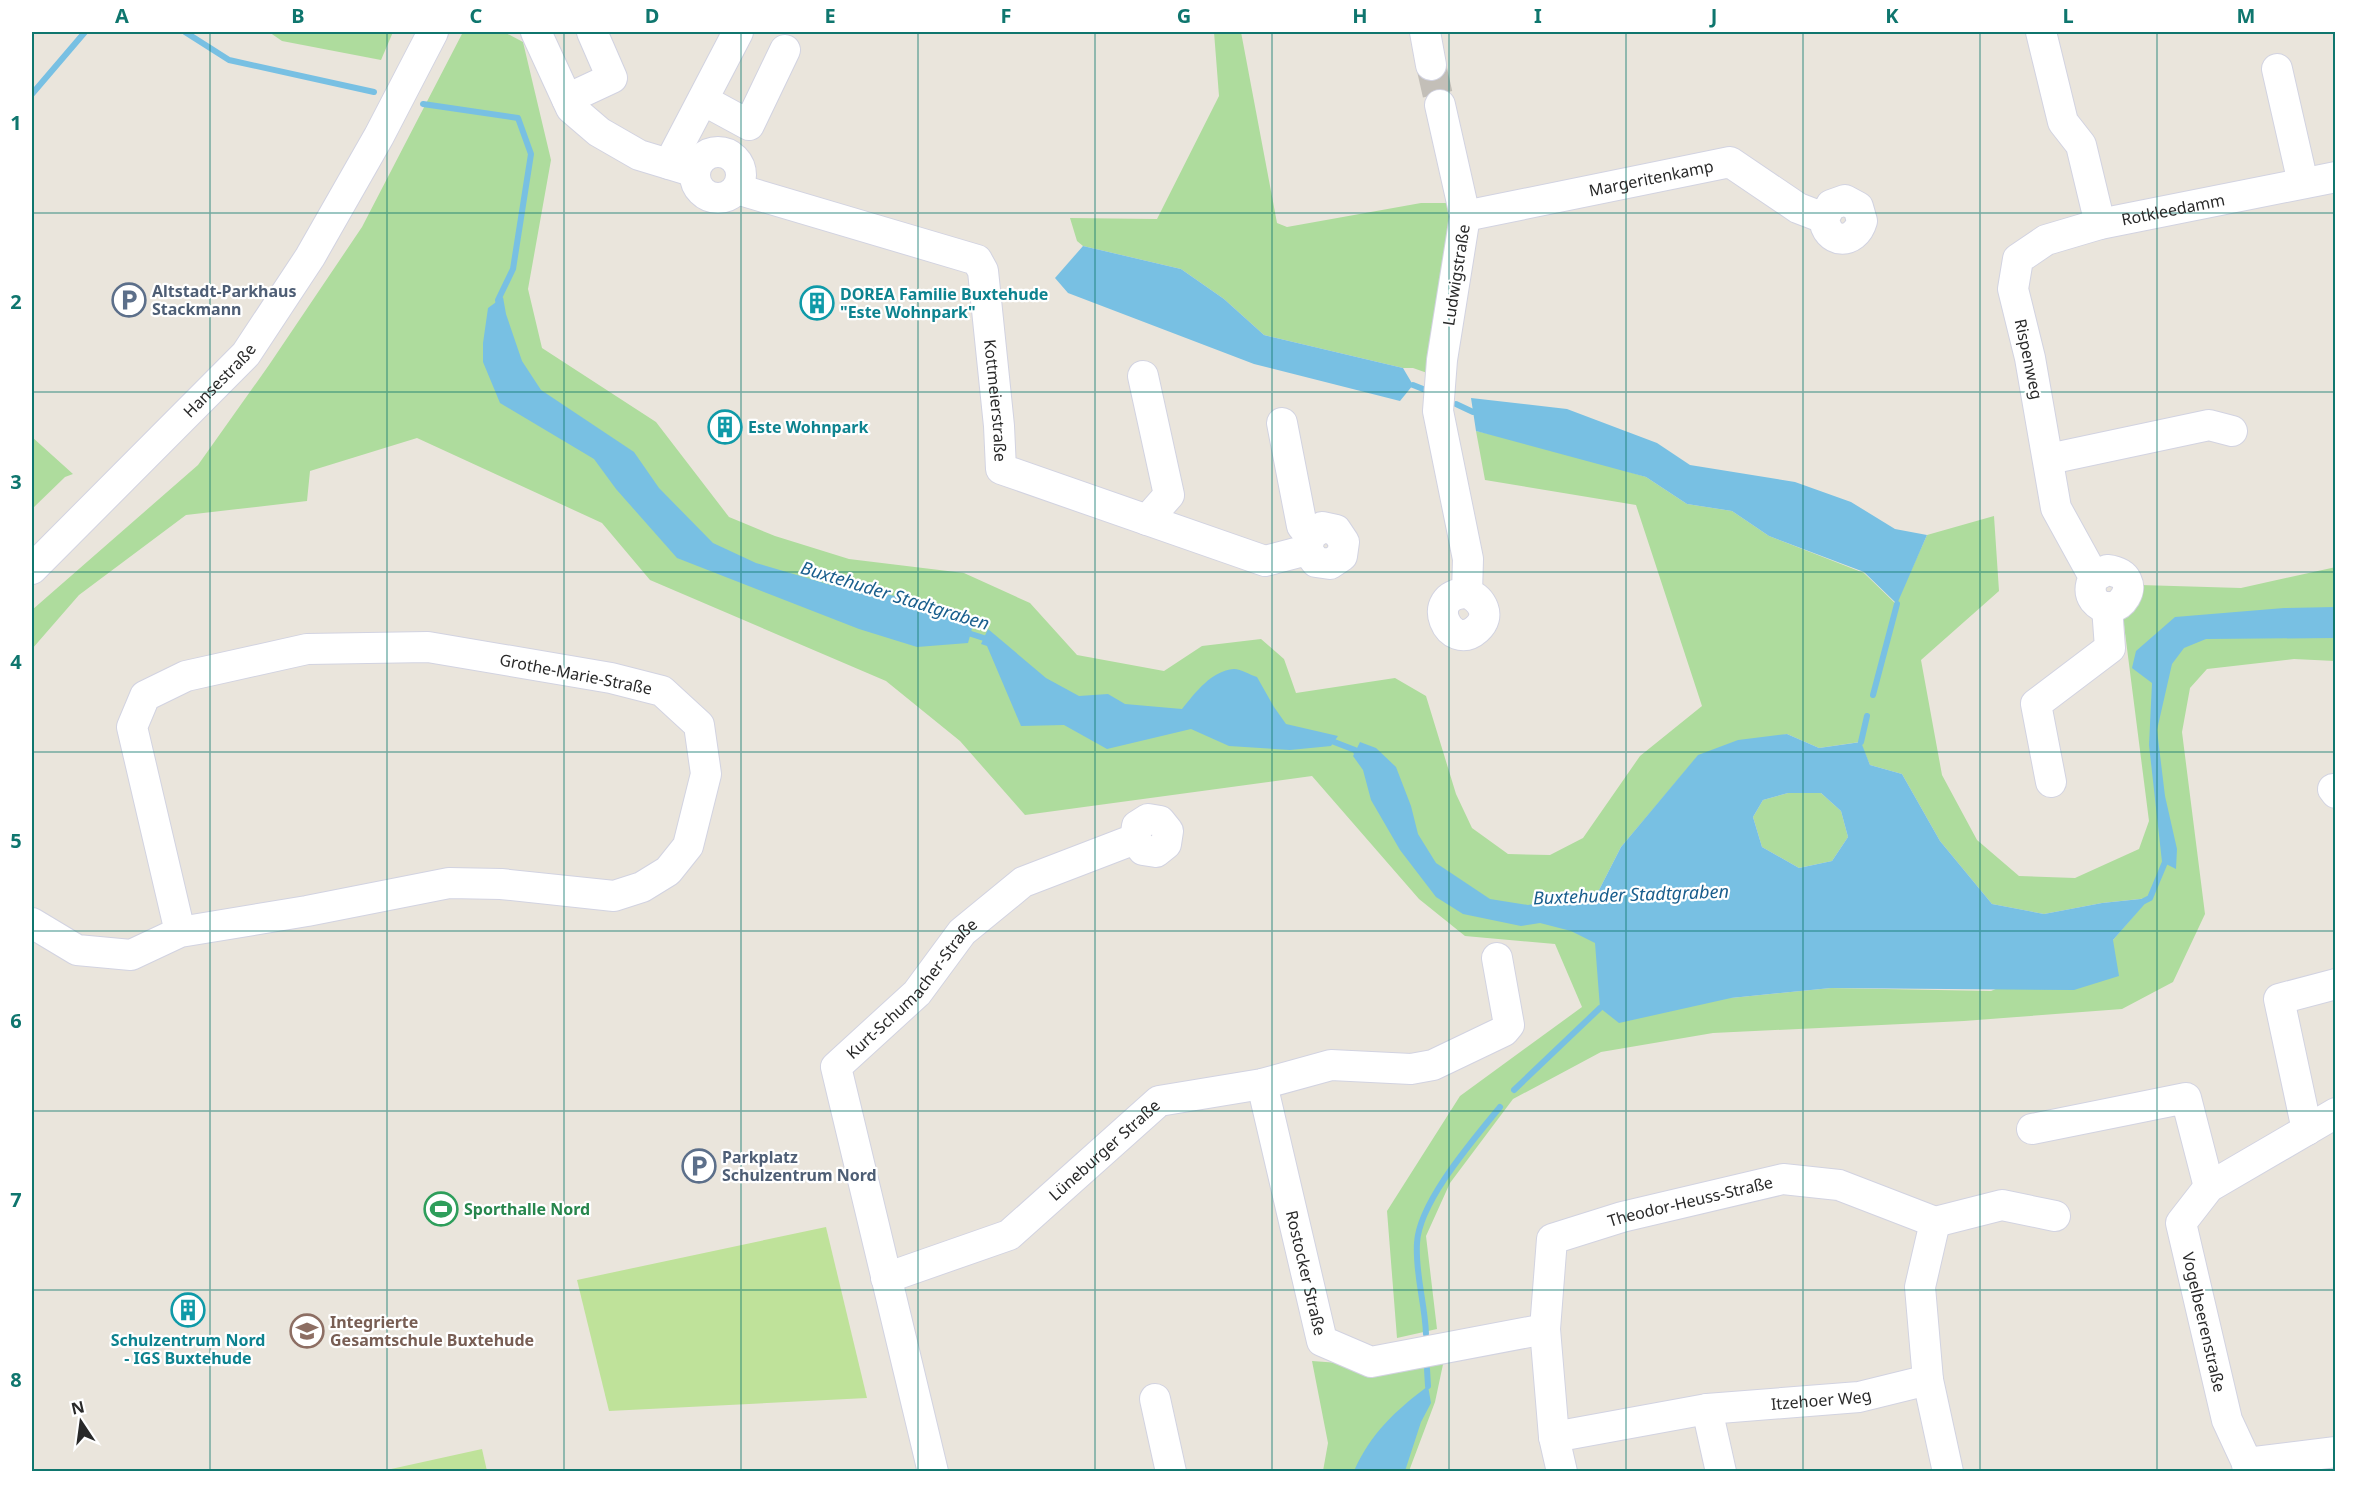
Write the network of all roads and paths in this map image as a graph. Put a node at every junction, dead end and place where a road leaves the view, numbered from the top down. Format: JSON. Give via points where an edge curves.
{"nodes":[{"id":1,"x":433,"y":32,"type":"edge"},
{"id":2,"x":539,"y":32,"type":"edge"},
{"id":3,"x":592,"y":32,"type":"edge"},
{"id":4,"x":738,"y":32,"type":"edge"},
{"id":5,"x":1425,"y":32,"type":"edge"},
{"id":6,"x":2041,"y":32,"type":"edge"},
{"id":7,"x":785,"y":50,"type":"dead end"},
{"id":8,"x":1431,"y":65,"type":"tunnel mouth"},
{"id":9,"x":2277,"y":69,"type":"dead end"},
{"id":10,"x":567,"y":99,"type":"junction"},
{"id":11,"x":703,"y":100,"type":"junction"},
{"id":12,"x":1440,"y":105,"type":"tunnel mouth"},
{"id":13,"x":682,"y":168,"type":"junction"},
{"id":14,"x":2336,"y":177,"type":"edge"},
{"id":15,"x":2303,"y":183,"type":"junction"},
{"id":16,"x":1465,"y":216,"type":"junction"},
{"id":17,"x":1824,"y":218,"type":"dead end"},
{"id":18,"x":2100,"y":224,"type":"junction"},
{"id":19,"x":2018,"y":259,"type":"joint"},
{"id":20,"x":1143,"y":376,"type":"dead end"},
{"id":21,"x":1282,"y":423,"type":"dead end"},
{"id":22,"x":2232,"y":431,"type":"dead end"},
{"id":23,"x":2049,"y":459,"type":"junction"},
{"id":24,"x":1147,"y":520,"type":"junction"},
{"id":25,"x":32,"y":569,"type":"edge"},
{"id":26,"x":1467,"y":593,"type":"dead end"},
{"id":27,"x":2051,"y":782,"type":"dead end"},
{"id":28,"x":1135,"y":839,"type":"dead end"},
{"id":29,"x":32,"y":923,"type":"edge"},
{"id":30,"x":180,"y":932,"type":"junction"},
{"id":31,"x":1497,"y":958,"type":"dead end"},
{"id":32,"x":2336,"y":984,"type":"edge"},
{"id":33,"x":1262,"y":1084,"type":"junction"},
{"id":34,"x":2336,"y":1113,"type":"edge"},
{"id":35,"x":2032,"y":1129,"type":"dead end"},
{"id":36,"x":2307,"y":1130,"type":"junction"},
{"id":37,"x":2209,"y":1187,"type":"junction"},
{"id":38,"x":2055,"y":1216,"type":"dead end"},
{"id":39,"x":1935,"y":1222,"type":"junction"},
{"id":40,"x":886,"y":1278,"type":"junction"},
{"id":41,"x":1545,"y":1329,"type":"junction"},
{"id":42,"x":1928,"y":1380,"type":"junction"},
{"id":43,"x":1155,"y":1399,"type":"dead end"},
{"id":44,"x":1707,"y":1409,"type":"junction"},
{"id":45,"x":1554,"y":1437,"type":"junction"},
{"id":46,"x":2336,"y":1452,"type":"edge"},
{"id":47,"x":2247,"y":1467,"type":"edge"},
{"id":48,"x":933,"y":1472,"type":"edge"},
{"id":49,"x":1171,"y":1472,"type":"edge"},
{"id":50,"x":1562,"y":1472,"type":"edge"},
{"id":51,"x":1721,"y":1472,"type":"edge"},
{"id":52,"x":1948,"y":1472,"type":"edge"}],
"edges":[{"from":1,"to":25,"type":"street","name":"Hansestraße","via":[[310,257],[246,354]]},
{"from":2,"to":10,"type":"street"},
{"from":3,"to":10,"type":"street","via":[[612,78]]},
{"from":4,"to":11,"type":"street"},
{"from":5,"to":8,"type":"street"},
{"from":6,"to":18,"type":"street","via":[[2063,122],[2081,145]]},
{"from":7,"to":11,"type":"street","via":[[748,125]]},
{"from":9,"to":15,"type":"street"},
{"from":10,"to":13,"type":"street","via":[[571,108],[599,132],[639,155]]},
{"from":11,"to":13,"type":"street"},
{"from":12,"to":16,"type":"street","name":"Ludwigstraße"},
{"from":13,"to":24,"type":"street","name":"Kottmeierstraße","via":[[711,197],[727,196],[737,189],[977,260],[983,271],[1001,469]]},
{"from":14,"to":15,"type":"street","name":"Rotkleedamm"},
{"from":15,"to":18,"type":"street","name":"Rotkleedamm"},
{"from":16,"to":17,"type":"street","name":"Margeritenkamp","via":[[1730,162],[1798,208]]},
{"from":16,"to":26,"type":"street","name":"Ludwigstraße","via":[[1442,360],[1438,411],[1468,559]]},
{"from":18,"to":19,"type":"street","name":"Rotkleedamm","via":[[2046,240]]},
{"from":19,"to":23,"type":"street","name":"Rispenweg","via":[[2013,289]]},
{"from":20,"to":24,"type":"street","via":[[1169,495]]},
{"from":21,"to":24,"type":"street","name":"Kottmeierstraße","via":[[1308,543],[1265,561]]},
{"from":22,"to":23,"type":"street","via":[[2209,425]]},
{"from":23,"to":27,"type":"street","name":"Rispenweg","via":[[2056,508],[2094,577],[2092,598],[2107,607],[2110,648],[2036,704]]},
{"from":28,"to":40,"type":"street","name":"Kurt-Schumacher-Straße","via":[[1023,882],[962,932],[917,993],[836,1067]]},
{"from":29,"to":30,"type":"street","name":"Grothe-Marie-Straße","via":[[77,950],[131,955]]},
{"from":30,"to":30,"type":"street","name":"Grothe-Marie-Straße","via":[[449,883],[501,884],[614,896],[642,887],[668,871],[688,846],[706,774],[699,725],[662,691],[611,678],[428,647],[307,650],[186,676],[144,696],[132,727]]},
{"from":31,"to":33,"type":"street","name":"Lüneburger Straße","via":[[1509,1025],[1504,1031],[1433,1065],[1411,1069],[1331,1065]]},
{"from":32,"to":36,"type":"street","via":[[2279,999]]},
{"from":33,"to":40,"type":"street","name":"Lüneburger Straße","via":[[1159,1101],[1009,1234]]},
{"from":33,"to":41,"type":"street","name":"Rostocker Straße","via":[[1322,1341],[1371,1362]]},
{"from":34,"to":36,"type":"street","name":"Vogelbeerenstraße"},
{"from":35,"to":37,"type":"street","via":[[2186,1098]]},
{"from":36,"to":37,"type":"street","name":"Vogelbeerenstraße"},
{"from":37,"to":47,"type":"street","name":"Vogelbeerenstraße","via":[[2181,1223],[2227,1420]]},
{"from":38,"to":39,"type":"street","via":[[2002,1205]]},
{"from":39,"to":41,"type":"street","name":"Theodor-Heuss-Straße","via":[[1839,1185],[1783,1179],[1622,1217],[1552,1239]]},
{"from":39,"to":42,"type":"street","via":[[1920,1287]]},
{"from":40,"to":48,"type":"street","name":"Kurt-Schumacher-Straße"},
{"from":41,"to":45,"type":"street","name":"Theodor-Heuss-Straße"},
{"from":42,"to":44,"type":"street","name":"Itzehoer Weg","via":[[1860,1398]]},
{"from":42,"to":52,"type":"street"},
{"from":43,"to":49,"type":"street"},
{"from":44,"to":45,"type":"street","name":"Itzehoer Weg"},
{"from":44,"to":51,"type":"street"},
{"from":45,"to":50,"type":"street","name":"Theodor-Heuss-Straße"},
{"from":46,"to":47,"type":"street"}]}
